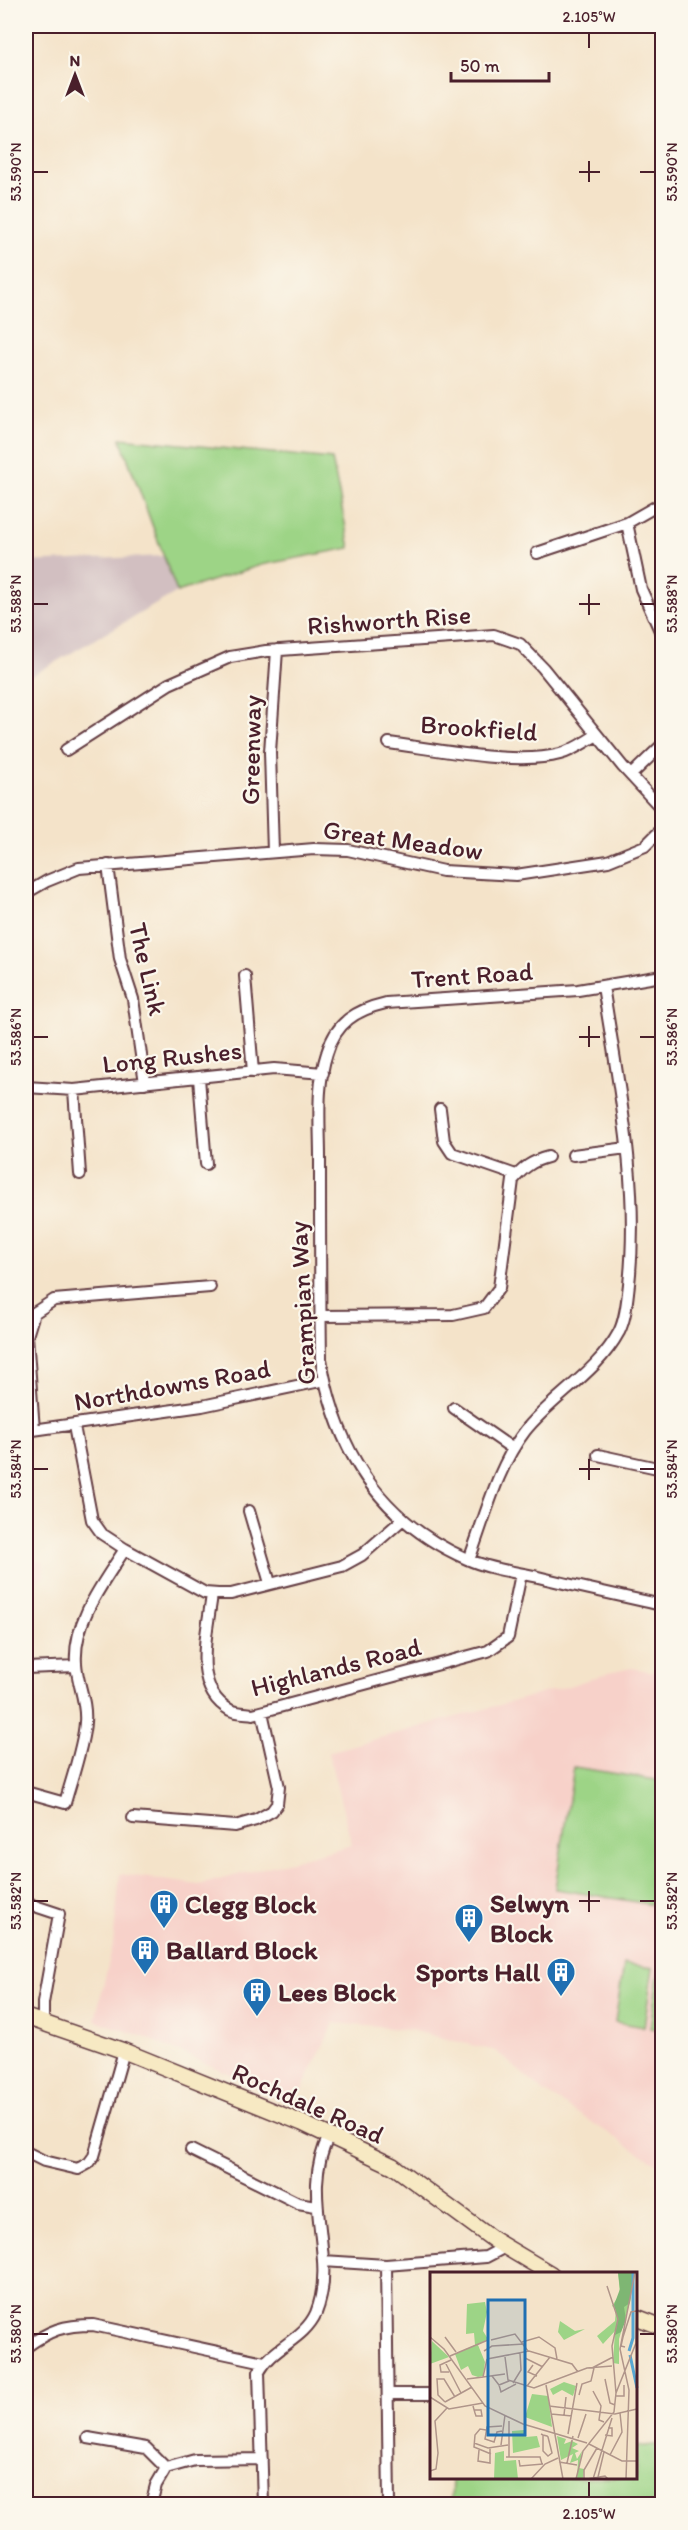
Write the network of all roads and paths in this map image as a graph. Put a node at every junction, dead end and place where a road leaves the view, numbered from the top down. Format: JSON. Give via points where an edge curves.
{"nodes":[{"id":1,"x":663,"y":503,"type":"edge"},
{"id":2,"x":627,"y":523,"type":"junction"},
{"id":3,"x":537,"y":553,"type":"dead end"},
{"id":4,"x":662,"y":634,"type":"edge"},
{"id":5,"x":277,"y":650,"type":"junction"},
{"id":6,"x":597,"y":735,"type":"junction"},
{"id":7,"x":388,"y":743,"type":"dead end"},
{"id":8,"x":663,"y":745,"type":"edge"},
{"id":9,"x":66,"y":750,"type":"dead end"},
{"id":10,"x":632,"y":776,"type":"junction"},
{"id":11,"x":663,"y":809,"type":"edge"},
{"id":12,"x":663,"y":829,"type":"edge"},
{"id":13,"x":273,"y":852,"type":"junction"},
{"id":14,"x":108,"y":866,"type":"junction"},
{"id":15,"x":26,"y":893,"type":"edge"},
{"id":16,"x":245,"y":976,"type":"dead end"},
{"id":17,"x":663,"y":976,"type":"edge"},
{"id":18,"x":603,"y":986,"type":"junction"},
{"id":19,"x":254,"y":1072,"type":"junction"},
{"id":20,"x":322,"y":1073,"type":"junction"},
{"id":21,"x":199,"y":1078,"type":"junction"},
{"id":22,"x":145,"y":1083,"type":"junction"},
{"id":23,"x":26,"y":1087,"type":"edge"},
{"id":24,"x":74,"y":1090,"type":"junction"},
{"id":25,"x":440,"y":1109,"type":"dead end"},
{"id":26,"x":627,"y":1148,"type":"junction"},
{"id":27,"x":573,"y":1155,"type":"dead end"},
{"id":28,"x":548,"y":1157,"type":"dead end"},
{"id":29,"x":206,"y":1164,"type":"dead end"},
{"id":30,"x":80,"y":1174,"type":"dead end"},
{"id":31,"x":516,"y":1175,"type":"junction"},
{"id":32,"x":210,"y":1287,"type":"dead end"},
{"id":33,"x":320,"y":1316,"type":"junction"},
{"id":34,"x":325,"y":1380,"type":"junction"},
{"id":35,"x":453,"y":1408,"type":"dead end"},
{"id":36,"x":74,"y":1426,"type":"junction"},
{"id":37,"x":30,"y":1430,"type":"edge"},
{"id":38,"x":513,"y":1449,"type":"junction"},
{"id":39,"x":598,"y":1455,"type":"dead end"},
{"id":40,"x":663,"y":1469,"type":"edge"},
{"id":41,"x":249,"y":1511,"type":"dead end"},
{"id":42,"x":402,"y":1520,"type":"junction"},
{"id":43,"x":125,"y":1549,"type":"junction"},
{"id":44,"x":469,"y":1560,"type":"junction"},
{"id":45,"x":521,"y":1574,"type":"junction"},
{"id":46,"x":270,"y":1582,"type":"junction"},
{"id":47,"x":212,"y":1594,"type":"junction"},
{"id":48,"x":663,"y":1605,"type":"edge"},
{"id":49,"x":76,"y":1666,"type":"junction"},
{"id":50,"x":26,"y":1668,"type":"edge"},
{"id":51,"x":262,"y":1712,"type":"junction"},
{"id":52,"x":26,"y":1792,"type":"edge"},
{"id":53,"x":133,"y":1818,"type":"dead end"},
{"id":54,"x":26,"y":1903,"type":"edge"},
{"id":55,"x":26,"y":2017,"type":"edge"},
{"id":56,"x":43,"y":2023,"type":"junction"},
{"id":57,"x":124,"y":2051,"type":"junction"},
{"id":58,"x":329,"y":2136,"type":"junction"},
{"id":59,"x":191,"y":2150,"type":"dead end"},
{"id":60,"x":26,"y":2152,"type":"edge"},
{"id":61,"x":316,"y":2206,"type":"junction"},
{"id":62,"x":505,"y":2247,"type":"junction"},
{"id":63,"x":323,"y":2260,"type":"junction"},
{"id":64,"x":387,"y":2265,"type":"junction"},
{"id":65,"x":548,"y":2272,"type":"edge"},
{"id":66,"x":637,"y":2317,"type":"edge"},
{"id":67,"x":663,"y":2327,"type":"edge"},
{"id":68,"x":26,"y":2347,"type":"edge"},
{"id":69,"x":264,"y":2362,"type":"junction"},
{"id":70,"x":388,"y":2394,"type":"junction"},
{"id":71,"x":430,"y":2394,"type":"edge"},
{"id":72,"x":88,"y":2438,"type":"dead end"},
{"id":73,"x":262,"y":2459,"type":"junction"},
{"id":74,"x":166,"y":2468,"type":"junction"},
{"id":75,"x":151,"y":2505,"type":"edge"},
{"id":76,"x":263,"y":2505,"type":"edge"},
{"id":77,"x":389,"y":2505,"type":"edge"}],
"edges":[{"from":1,"to":2,"type":"street"},
{"from":2,"to":3,"type":"street"},
{"from":2,"to":4,"type":"street","via":[[641,589]]},
{"from":5,"to":6,"type":"street","name":"Rishworth Rise","via":[[494,635],[508,638],[520,644],[543,668]]},
{"from":5,"to":9,"type":"street","name":"Rishworth Rise","via":[[230,657],[179,679]]},
{"from":5,"to":13,"type":"street","name":"Greenway","via":[[270,752]]},
{"from":6,"to":7,"type":"street","name":"Brookfield","via":[[562,754],[540,757],[506,757]]},
{"from":6,"to":10,"type":"street","name":"Rishworth Rise"},
{"from":8,"to":10,"type":"street"},
{"from":10,"to":11,"type":"street","name":"Rishworth Rise"},
{"from":12,"to":13,"type":"street","name":"Great Meadow","via":[[645,846],[608,861],[516,875],[443,871],[348,850]]},
{"from":13,"to":14,"type":"street","name":"Great Meadow"},
{"from":14,"to":15,"type":"street","name":"Great Meadow","via":[[79,868]]},
{"from":14,"to":22,"type":"street","name":"The Link","via":[[120,959],[133,999]]},
{"from":16,"to":19,"type":"street"},
{"from":17,"to":18,"type":"street","name":"Trent Road"},
{"from":18,"to":20,"type":"street","name":"Trent Road","via":[[386,1003],[363,1009],[341,1026],[327,1052]]},
{"from":18,"to":26,"type":"street"},
{"from":19,"to":20,"type":"street","name":"Long Rushes","via":[[274,1069]]},
{"from":19,"to":21,"type":"street","name":"Long Rushes"},
{"from":20,"to":33,"type":"street","name":"Grampian Way"},
{"from":21,"to":22,"type":"street","name":"Long Rushes"},
{"from":21,"to":29,"type":"street"},
{"from":22,"to":24,"type":"street","name":"Long Rushes"},
{"from":23,"to":24,"type":"street","name":"Long Rushes"},
{"from":24,"to":30,"type":"street"},
{"from":25,"to":31,"type":"street","via":[[444,1141],[452,1153]]},
{"from":26,"to":27,"type":"street"},
{"from":26,"to":38,"type":"street","via":[[633,1228],[626,1313],[619,1332],[594,1365],[526,1430]]},
{"from":28,"to":31,"type":"street","via":[[524,1167]]},
{"from":31,"to":33,"type":"street","via":[[499,1288],[484,1308],[453,1315]]},
{"from":32,"to":37,"type":"street","via":[[54,1300],[34,1313],[27,1336]]},
{"from":33,"to":34,"type":"street","name":"Grampian Way"},
{"from":34,"to":36,"type":"street","name":"Northdowns Road","via":[[202,1406]]},
{"from":34,"to":42,"type":"street","name":"Grampian Way","via":[[342,1438],[376,1492]]},
{"from":35,"to":38,"type":"street"},
{"from":36,"to":37,"type":"street","name":"Northdowns Road"},
{"from":36,"to":43,"type":"street","via":[[92,1521],[102,1534]]},
{"from":38,"to":44,"type":"street"},
{"from":39,"to":40,"type":"street"},
{"from":41,"to":46,"type":"street"},
{"from":42,"to":44,"type":"street","name":"Grampian Way","via":[[428,1540]]},
{"from":42,"to":46,"type":"street","via":[[362,1555],[342,1566]]},
{"from":43,"to":47,"type":"street"},
{"from":43,"to":49,"type":"street","via":[[81,1629]]},
{"from":44,"to":45,"type":"street","name":"Grampian Way"},
{"from":45,"to":48,"type":"street","name":"Grampian Way"},
{"from":45,"to":51,"type":"street","name":"Highlands Road","via":[[508,1637],[488,1651]]},
{"from":46,"to":47,"type":"street","via":[[231,1594]]},
{"from":47,"to":51,"type":"street","name":"Highlands Road","via":[[204,1671],[210,1692],[231,1711]]},
{"from":49,"to":50,"type":"street"},
{"from":49,"to":52,"type":"street","via":[[85,1722],[65,1803]]},
{"from":51,"to":53,"type":"street","via":[[279,1788],[272,1811],[235,1826]]},
{"from":54,"to":56,"type":"street","via":[[59,1914]]},
{"from":55,"to":56,"type":"main road","name":"Rochdale Road"},
{"from":56,"to":57,"type":"main road","name":"Rochdale Road"},
{"from":57,"to":58,"type":"main road","name":"Rochdale Road"},
{"from":57,"to":60,"type":"street","via":[[89,2163],[78,2169]]},
{"from":58,"to":61,"type":"street","via":[[317,2166]]},
{"from":58,"to":62,"type":"main road","name":"Rochdale Road","via":[[393,2166]]},
{"from":59,"to":61,"type":"street","via":[[298,2203]]},
{"from":61,"to":63,"type":"street"},
{"from":62,"to":64,"type":"street","via":[[486,2257]]},
{"from":62,"to":65,"type":"main road","name":"Rochdale Road"},
{"from":63,"to":64,"type":"street"},
{"from":63,"to":69,"type":"street","via":[[315,2313],[299,2336]]},
{"from":64,"to":70,"type":"street"},
{"from":66,"to":67,"type":"main road"},
{"from":68,"to":69,"type":"street","via":[[47,2332],[69,2325],[93,2325]]},
{"from":69,"to":73,"type":"street","via":[[259,2372]]},
{"from":70,"to":71,"type":"street"},
{"from":70,"to":77,"type":"street"},
{"from":72,"to":74,"type":"street","via":[[146,2448]]},
{"from":73,"to":74,"type":"street","via":[[195,2460]]},
{"from":73,"to":76,"type":"street"},
{"from":74,"to":75,"type":"street"}]}
